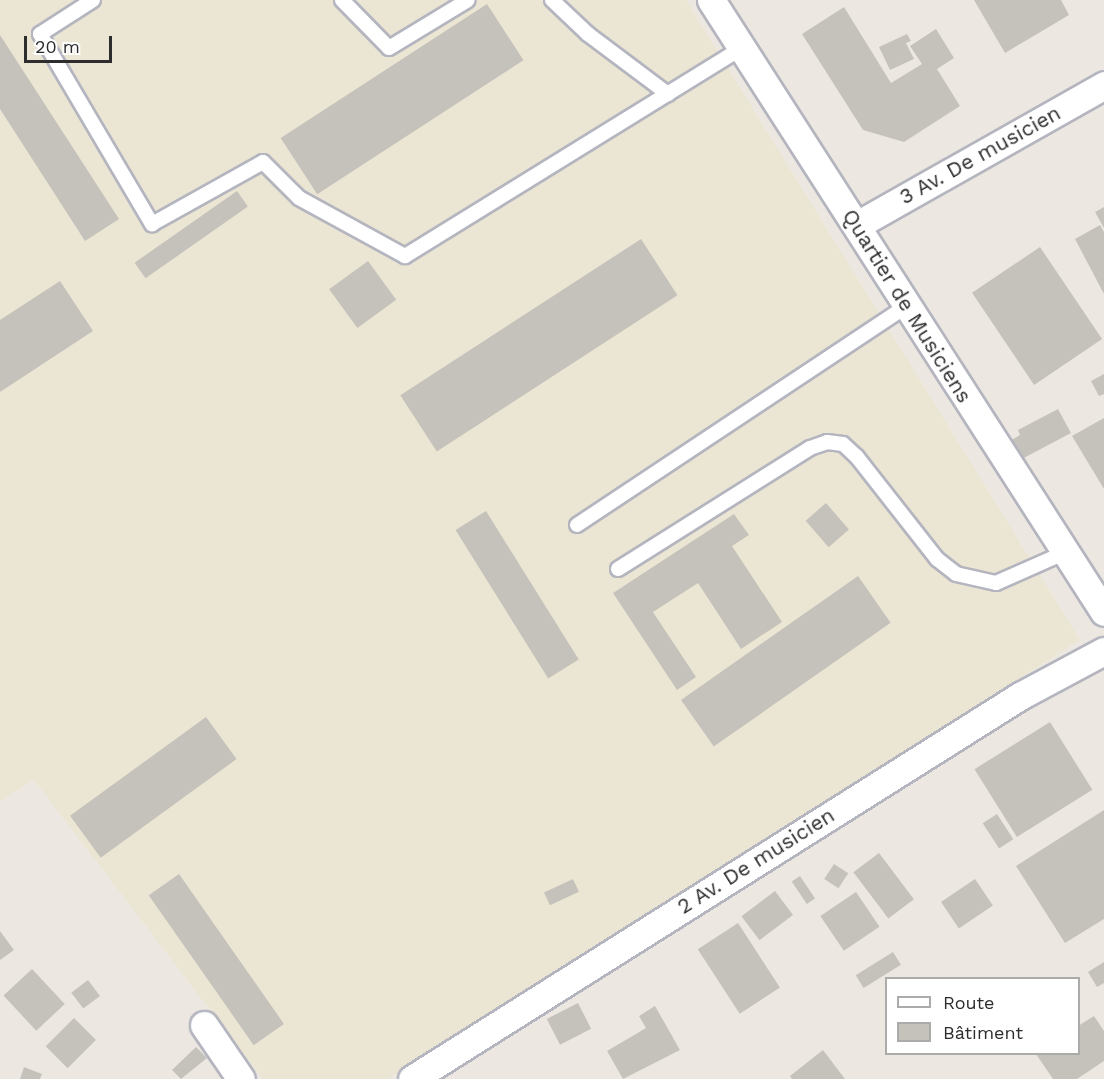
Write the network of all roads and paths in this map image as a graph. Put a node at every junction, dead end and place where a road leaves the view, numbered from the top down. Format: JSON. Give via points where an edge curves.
{"nodes":[{"id":1,"x":93,"y":0,"type":"edge"},
{"id":2,"x":342,"y":0,"type":"edge"},
{"id":3,"x":468,"y":0,"type":"edge"},
{"id":4,"x":552,"y":0,"type":"edge"},
{"id":5,"x":711,"y":0,"type":"edge"},
{"id":6,"x":740,"y":49,"type":"junction"},
{"id":7,"x":1104,"y":85,"type":"edge"},
{"id":8,"x":668,"y":94,"type":"junction"},
{"id":9,"x":857,"y":225,"type":"junction"},
{"id":10,"x":907,"y":306,"type":"junction"},
{"id":11,"x":577,"y":525,"type":"dead end"},
{"id":12,"x":1064,"y":553,"type":"junction"},
{"id":13,"x":618,"y":569,"type":"dead end"},
{"id":14,"x":1104,"y":612,"type":"edge"},
{"id":15,"x":1104,"y":651,"type":"edge"},
{"id":16,"x":204,"y":1025,"type":"dead end"},
{"id":17,"x":240,"y":1079,"type":"edge"},
{"id":18,"x":412,"y":1079,"type":"edge"}],
"edges":[{"from":1,"to":8,"type":"lane","via":[[40,34],[152,224],[263,162],[299,198],[405,256]]},
{"from":2,"to":3,"type":"lane","via":[[389,48]]},
{"from":4,"to":8,"type":"lane","via":[[588,34]]},
{"from":5,"to":6,"type":"street","name":"Quartier de Musiciens"},
{"from":6,"to":8,"type":"lane"},
{"from":6,"to":9,"type":"street","name":"Quartier de Musiciens"},
{"from":7,"to":9,"type":"street","name":"3 Av. De musicien"},
{"from":9,"to":10,"type":"street","name":"Quartier de Musiciens"},
{"from":10,"to":11,"type":"lane"},
{"from":10,"to":12,"type":"street","name":"Quartier de Musiciens"},
{"from":12,"to":13,"type":"lane","via":[[996,583],[956,574],[937,559],[857,457],[843,444],[827,442],[810,448]]},
{"from":12,"to":14,"type":"street","name":"Quartier de Musiciens"},
{"from":15,"to":18,"type":"street","name":"2 Av. De musicien","via":[[1020,696]]},
{"from":16,"to":17,"type":"street"}]}
